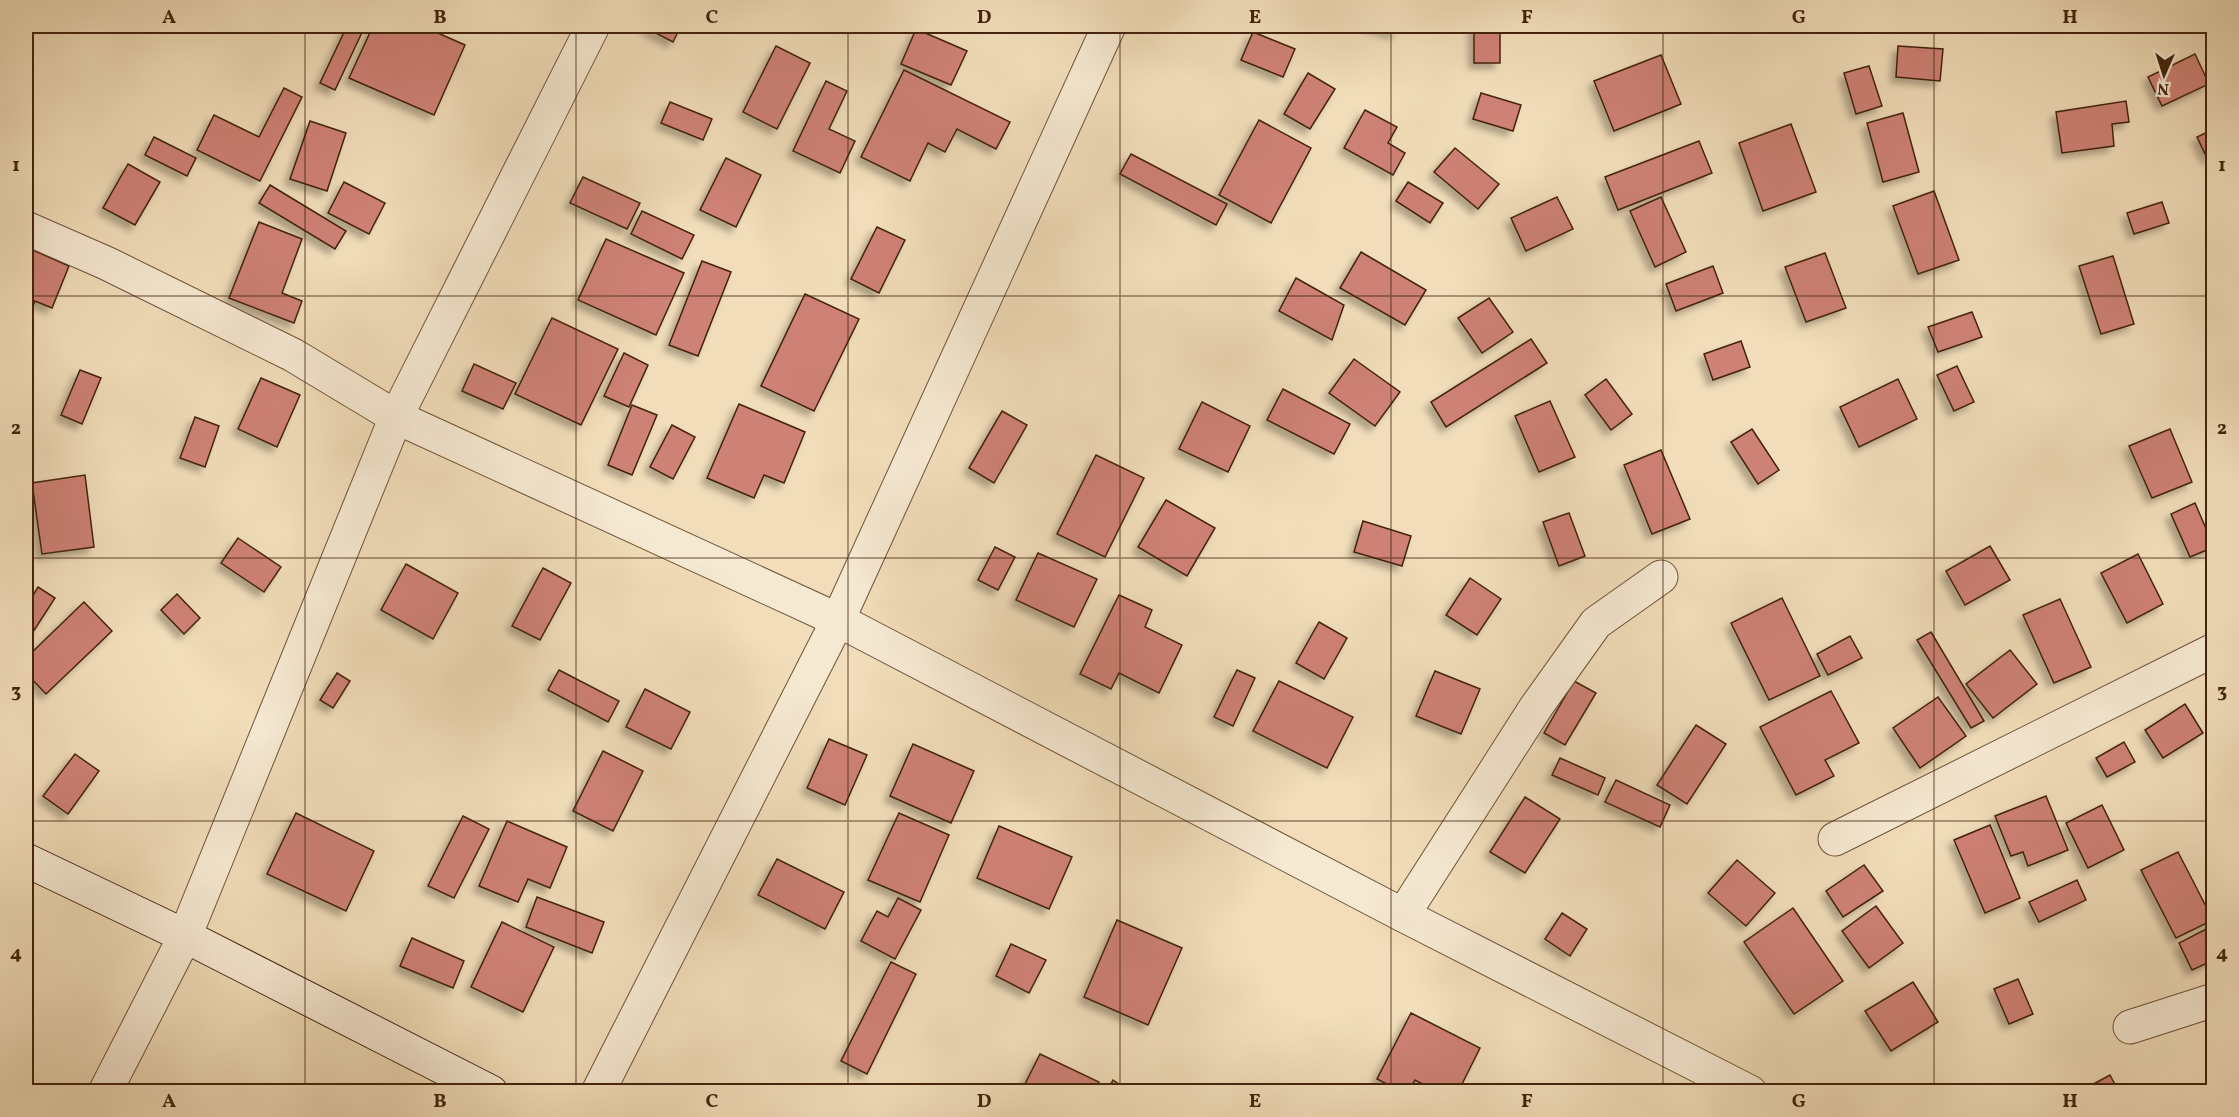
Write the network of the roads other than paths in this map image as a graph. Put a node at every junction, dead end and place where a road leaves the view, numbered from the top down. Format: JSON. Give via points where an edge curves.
{"nodes":[{"id":1,"x":593,"y":26,"type":"edge"},
{"id":2,"x":1109,"y":26,"type":"edge"},
{"id":3,"x":26,"y":228,"type":"edge"},
{"id":4,"x":396,"y":417,"type":"junction"},
{"id":5,"x":1661,"y":577,"type":"dead end"},
{"id":6,"x":838,"y":620,"type":"junction"},
{"id":7,"x":2214,"y":650,"type":"edge"},
{"id":8,"x":1835,"y":839,"type":"dead end"},
{"id":9,"x":26,"y":860,"type":"edge"},
{"id":10,"x":1403,"y":915,"type":"junction"},
{"id":11,"x":185,"y":936,"type":"junction"},
{"id":12,"x":2214,"y":1000,"type":"edge"},
{"id":13,"x":2130,"y":1027,"type":"dead end"},
{"id":14,"x":105,"y":1092,"type":"edge"},
{"id":15,"x":491,"y":1092,"type":"edge"},
{"id":16,"x":598,"y":1092,"type":"edge"},
{"id":17,"x":1750,"y":1092,"type":"edge"}],
"edges":[{"from":1,"to":4,"type":"street"},
{"from":2,"to":6,"type":"street"},
{"from":3,"to":4,"type":"street","via":[[283,350]]},
{"from":4,"to":6,"type":"street"},
{"from":4,"to":11,"type":"street"},
{"from":5,"to":10,"type":"street","via":[[1596,623],[1536,707]]},
{"from":6,"to":10,"type":"street"},
{"from":6,"to":16,"type":"street"},
{"from":7,"to":8,"type":"street"},
{"from":9,"to":11,"type":"street"},
{"from":10,"to":17,"type":"street"},
{"from":11,"to":14,"type":"street"},
{"from":11,"to":15,"type":"street"},
{"from":12,"to":13,"type":"street"}]}
